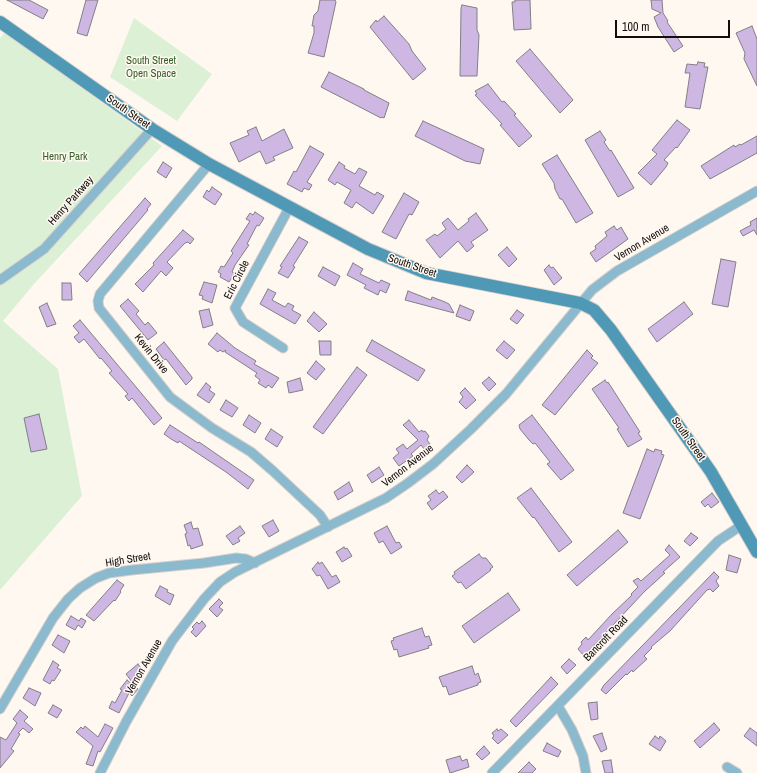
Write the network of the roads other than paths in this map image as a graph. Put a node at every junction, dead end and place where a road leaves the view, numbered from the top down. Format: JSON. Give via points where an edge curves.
{"nodes":[{"id":1,"x":0,"y":22,"type":"edge"},
{"id":2,"x":152,"y":129,"type":"junction"},
{"id":3,"x":209,"y":164,"type":"junction"},
{"id":4,"x":757,"y":191,"type":"edge"},
{"id":5,"x":289,"y":208,"type":"junction"},
{"id":6,"x":0,"y":280,"type":"edge"},
{"id":7,"x":580,"y":303,"type":"junction"},
{"id":8,"x":283,"y":348,"type":"dead end"},
{"id":9,"x":742,"y":525,"type":"junction"},
{"id":10,"x":328,"y":527,"type":"junction"},
{"id":11,"x":757,"y":552,"type":"edge"},
{"id":12,"x":255,"y":563,"type":"junction"},
{"id":13,"x":558,"y":706,"type":"junction"},
{"id":14,"x":0,"y":709,"type":"edge"},
{"id":15,"x":728,"y":767,"type":"dead end"},
{"id":16,"x":100,"y":773,"type":"edge"},
{"id":17,"x":492,"y":773,"type":"edge"},
{"id":18,"x":586,"y":773,"type":"edge"},
{"id":19,"x":737,"y":773,"type":"edge"}],
"edges":[{"from":1,"to":2,"type":"street","name":"South Street"},
{"from":2,"to":3,"type":"street","name":"South Street"},
{"from":2,"to":6,"type":"street","name":"Henry Parkway","via":[[44,249]]},
{"from":3,"to":5,"type":"street","name":"South Street"},
{"from":3,"to":10,"type":"street","name":"Kevin Drive","via":[[100,294],[99,308],[170,397],[212,428],[251,452],[320,515]]},
{"from":4,"to":7,"type":"street","name":"Vernon Avenue","via":[[618,271],[592,290]]},
{"from":5,"to":7,"type":"street","name":"South Street","via":[[368,249],[426,273]]},
{"from":5,"to":8,"type":"street","name":"Eric Circle","via":[[235,308],[243,322]]},
{"from":7,"to":9,"type":"street","name":"South Street","via":[[594,310],[611,330],[711,472]]},
{"from":7,"to":10,"type":"street","name":"Vernon Avenue","via":[[506,394],[433,464],[386,498]]},
{"from":9,"to":11,"type":"street","name":"South Street"},
{"from":9,"to":13,"type":"street","name":"Bancroft Road","via":[[718,541]]},
{"from":10,"to":12,"type":"street","name":"Vernon Avenue"},
{"from":12,"to":14,"type":"street","name":"High Street","via":[[236,558],[108,573],[96,578],[72,595],[53,618]]},
{"from":12,"to":16,"type":"street","name":"Vernon Avenue","via":[[220,582],[187,620],[149,681]]},
{"from":13,"to":17,"type":"street","name":"Bancroft Road"},
{"from":13,"to":18,"type":"street","via":[[583,756]]},
{"from":15,"to":19,"type":"street"}]}
